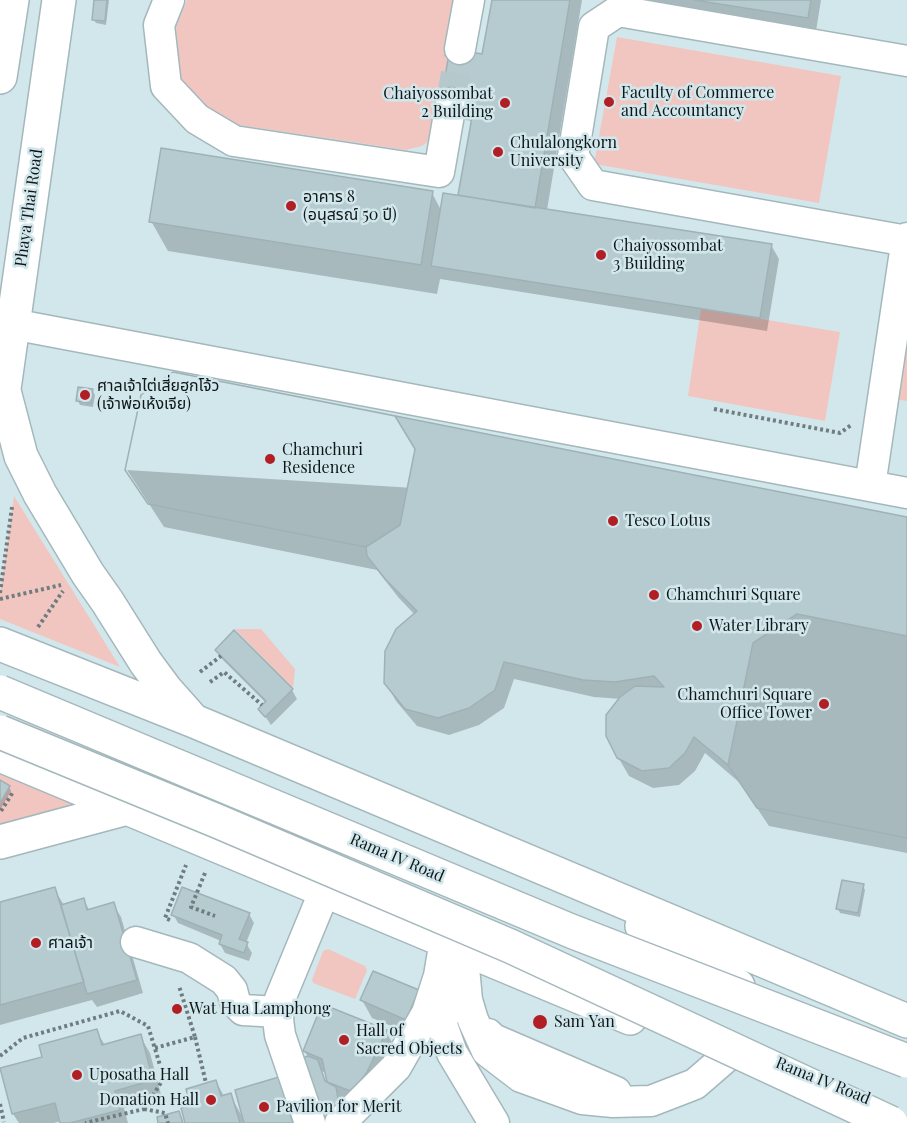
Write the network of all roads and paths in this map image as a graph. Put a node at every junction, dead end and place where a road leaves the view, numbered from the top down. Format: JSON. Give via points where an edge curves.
{"nodes":[{"id":1,"x":12,"y":0,"type":"edge"},
{"id":2,"x":58,"y":0,"type":"edge"},
{"id":3,"x":468,"y":0,"type":"edge"},
{"id":4,"x":164,"y":13,"type":"edge"},
{"id":5,"x":460,"y":49,"type":"tunnel mouth"},
{"id":6,"x":907,"y":61,"type":"edge"},
{"id":7,"x":0,"y":77,"type":"edge"},
{"id":8,"x":451,"y":103,"type":"tunnel mouth"},
{"id":9,"x":907,"y":240,"type":"edge"},
{"id":10,"x":12,"y":324,"type":"junction"},
{"id":11,"x":883,"y":402,"type":"junction"},
{"id":12,"x":2,"y":404,"type":"edge"},
{"id":13,"x":714,"y":409,"type":"dead end"},
{"id":14,"x":870,"y":486,"type":"junction"},
{"id":15,"x":907,"y":493,"type":"edge"},
{"id":16,"x":14,"y":496,"type":"dead end"},
{"id":17,"x":0,"y":593,"type":"edge"},
{"id":18,"x":0,"y":599,"type":"edge"},
{"id":19,"x":34,"y":633,"type":"dead end"},
{"id":20,"x":0,"y":644,"type":"edge"},
{"id":21,"x":221,"y":656,"type":"dead end"},
{"id":22,"x":200,"y":672,"type":"dead end"},
{"id":23,"x":210,"y":681,"type":"dead end"},
{"id":24,"x":0,"y":692,"type":"edge"},
{"id":25,"x":262,"y":705,"type":"dead end"},
{"id":26,"x":194,"y":721,"type":"junction"},
{"id":27,"x":0,"y":732,"type":"edge"},
{"id":28,"x":0,"y":755,"type":"edge"},
{"id":29,"x":17,"y":786,"type":"dead end"},
{"id":30,"x":127,"y":808,"type":"junction"},
{"id":31,"x":0,"y":812,"type":"edge"},
{"id":32,"x":0,"y":842,"type":"edge"},
{"id":33,"x":186,"y":864,"type":"dead end"},
{"id":34,"x":205,"y":872,"type":"dead end"},
{"id":35,"x":567,"y":878,"type":"junction"},
{"id":36,"x":325,"y":890,"type":"junction"},
{"id":37,"x":215,"y":916,"type":"dead end"},
{"id":38,"x":176,"y":922,"type":"dead end"},
{"id":39,"x":136,"y":942,"type":"dead end"},
{"id":40,"x":455,"y":944,"type":"junction"},
{"id":41,"x":528,"y":975,"type":"junction"},
{"id":42,"x":178,"y":982,"type":"dead end"},
{"id":43,"x":279,"y":1012,"type":"junction"},
{"id":44,"x":907,"y":1021,"type":"edge"},
{"id":45,"x":195,"y":1037,"type":"junction"},
{"id":46,"x":155,"y":1048,"type":"junction"},
{"id":47,"x":0,"y":1056,"type":"edge"},
{"id":48,"x":725,"y":1058,"type":"junction"},
{"id":49,"x":907,"y":1061,"type":"edge"},
{"id":50,"x":907,"y":1071,"type":"edge"},
{"id":51,"x":206,"y":1083,"type":"dead end"},
{"id":52,"x":0,"y":1104,"type":"edge"},
{"id":53,"x":144,"y":1109,"type":"junction"},
{"id":54,"x":907,"y":1116,"type":"edge"},
{"id":55,"x":5,"y":1123,"type":"edge"},
{"id":56,"x":85,"y":1123,"type":"edge"},
{"id":57,"x":168,"y":1123,"type":"edge"},
{"id":58,"x":310,"y":1123,"type":"edge"},
{"id":59,"x":340,"y":1123,"type":"edge"},
{"id":60,"x":494,"y":1123,"type":"edge"},
{"id":61,"x":878,"y":1123,"type":"edge"},
{"id":62,"x":891,"y":1123,"type":"edge"}],
"edges":[{"from":1,"to":7,"type":"main road"},
{"from":2,"to":10,"type":"main road","name":"Phaya Thai Road"},
{"from":3,"to":5,"type":"street"},
{"from":4,"to":8,"type":"street","via":[[166,86],[197,119],[234,141],[439,172]]},
{"from":6,"to":9,"type":"street","via":[[618,11],[594,27],[573,156],[593,185]]},
{"from":9,"to":11,"type":"street"},
{"from":10,"to":12,"type":"main road","name":"Phaya Thai Road"},
{"from":10,"to":14,"type":"street"},
{"from":11,"to":13,"type":"path","via":[[840,433]]},
{"from":11,"to":14,"type":"street"},
{"from":12,"to":26,"type":"main road","via":[[40,494],[88,574],[146,663]]},
{"from":14,"to":15,"type":"street"},
{"from":16,"to":17,"type":"path"},
{"from":18,"to":19,"type":"path","via":[[68,584]]},
{"from":20,"to":26,"type":"main road"},
{"from":21,"to":22,"type":"path"},
{"from":23,"to":25,"type":"path","via":[[224,672]]},
{"from":24,"to":49,"type":"main road","name":"Rama IV Road","bridge":true,"via":[[571,931]]},
{"from":26,"to":35,"type":"main road"},
{"from":27,"to":62,"type":"main road","name":"Rama IV Road","bridge":true,"via":[[510,946]]},
{"from":28,"to":30,"type":"main road","name":"Rama IV Road"},
{"from":29,"to":31,"type":"path"},
{"from":30,"to":32,"type":"main road"},
{"from":30,"to":36,"type":"main road","name":"Rama IV Road"},
{"from":33,"to":38,"type":"path","via":[[165,918]]},
{"from":34,"to":37,"type":"path","via":[[191,907]]},
{"from":35,"to":44,"type":"main road"},
{"from":35,"to":50,"type":"main road","via":[[714,973]]},
{"from":36,"to":40,"type":"main road","name":"Rama IV Road"},
{"from":36,"to":43,"type":"street","via":[[280,999]]},
{"from":39,"to":43,"type":"street","via":[[189,958],[224,980],[243,1010]]},
{"from":40,"to":41,"type":"main road","name":"Rama IV Road"},
{"from":40,"to":48,"type":"street","via":[[464,968],[467,1000],[487,1051],[521,1077],[582,1099],[651,1101],[695,1084]]},
{"from":40,"to":59,"type":"street","via":[[427,1013],[396,1067]]},
{"from":40,"to":60,"type":"street","via":[[442,1025],[452,1053]]},
{"from":41,"to":48,"type":"main road","name":"Rama IV Road"},
{"from":41,"to":54,"type":"main road","name":"Rama IV Road","via":[[745,1050]]},
{"from":42,"to":45,"type":"path"},
{"from":43,"to":58,"type":"street","via":[[280,1035]]},
{"from":45,"to":46,"type":"path"},
{"from":45,"to":51,"type":"path"},
{"from":46,"to":47,"type":"path","via":[[148,1026],[120,1011],[23,1038]]},
{"from":46,"to":53,"type":"path","via":[[164,1078]]},
{"from":48,"to":61,"type":"main road","name":"Rama IV Road"},
{"from":52,"to":55,"type":"path"},
{"from":53,"to":56,"type":"path"},
{"from":53,"to":57,"type":"path","via":[[165,1113]]}]}
